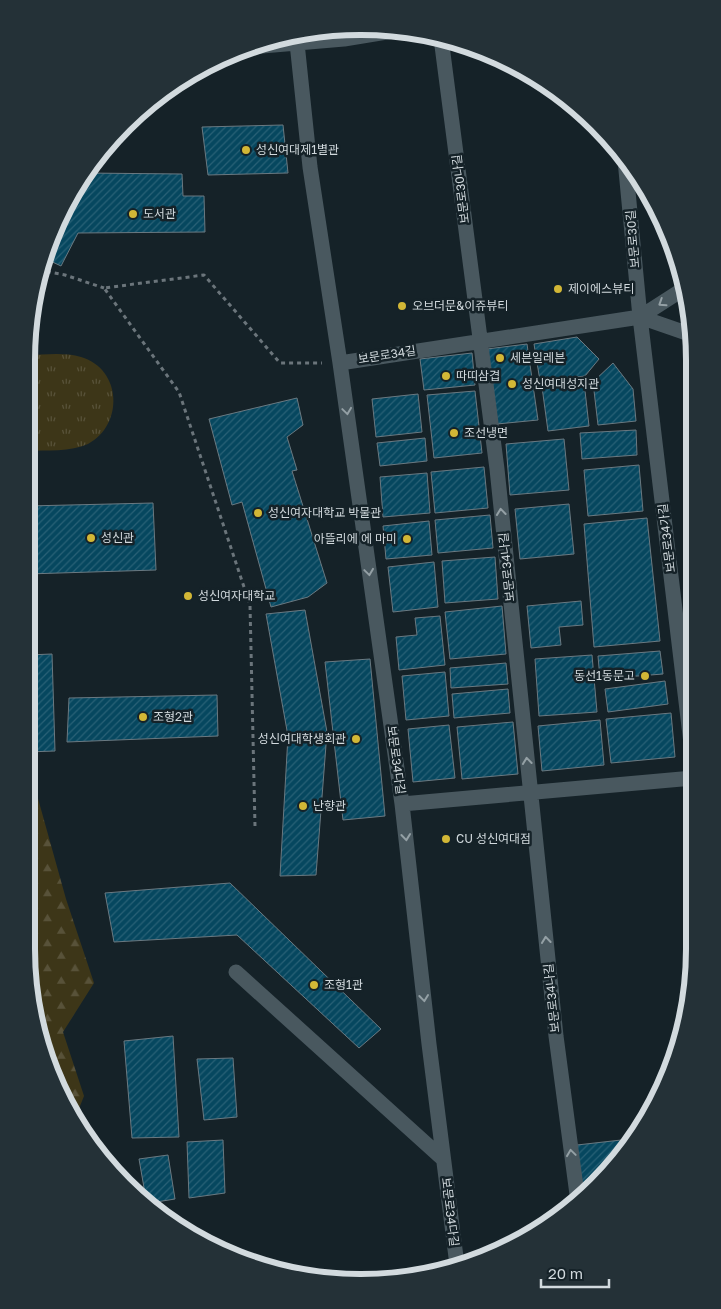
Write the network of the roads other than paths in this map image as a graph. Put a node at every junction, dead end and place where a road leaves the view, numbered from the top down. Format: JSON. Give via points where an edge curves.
{"nodes":[{"id":1,"x":322,"y":38,"type":"edge"},
{"id":2,"x":297,"y":43,"type":"junction"},
{"id":3,"x":284,"y":44,"type":"edge"},
{"id":4,"x":442,"y":45,"type":"edge"},
{"id":5,"x":626,"y":173,"type":"edge"},
{"id":6,"x":679,"y":292,"type":"edge"},
{"id":7,"x":640,"y":317,"type":"junction"},
{"id":8,"x":684,"y":332,"type":"edge"},
{"id":9,"x":480,"y":341,"type":"junction"},
{"id":10,"x":340,"y":362,"type":"junction"},
{"id":11,"x":686,"y":701,"type":"edge"},
{"id":12,"x":686,"y":779,"type":"edge"},
{"id":13,"x":530,"y":793,"type":"junction"},
{"id":14,"x":402,"y":804,"type":"junction"},
{"id":15,"x":236,"y":972,"type":"dead end"},
{"id":16,"x":443,"y":1158,"type":"junction"},
{"id":17,"x":577,"y":1192,"type":"edge"},
{"id":18,"x":456,"y":1260,"type":"edge"}],
"edges":[{"from":1,"to":2,"type":"street"},
{"from":2,"to":3,"type":"street"},
{"from":2,"to":10,"type":"street","name":"보문로34길","via":[[310,167]]},
{"from":4,"to":9,"type":"street","name":"보문로30나길"},
{"from":5,"to":7,"type":"street","name":"보문로30길"},
{"from":6,"to":7,"type":"street","name":"보문로34길","one_way":true},
{"from":7,"to":8,"type":"street"},
{"from":7,"to":9,"type":"street","name":"보문로34길"},
{"from":7,"to":11,"type":"street","name":"보문로34가길"},
{"from":9,"to":10,"type":"street","name":"보문로34길"},
{"from":13,"to":9,"type":"street","name":"보문로34나길","one_way":true,"via":[[497,469]]},
{"from":10,"to":14,"type":"street","name":"보문로34다길","one_way":true},
{"from":12,"to":13,"type":"street"},
{"from":13,"to":14,"type":"street"},
{"from":17,"to":13,"type":"street","name":"보문로34나길","one_way":true},
{"from":14,"to":16,"type":"street","name":"보문로34다길","one_way":true},
{"from":15,"to":16,"type":"street"},
{"from":16,"to":18,"type":"street","name":"보문로34다길"}]}
